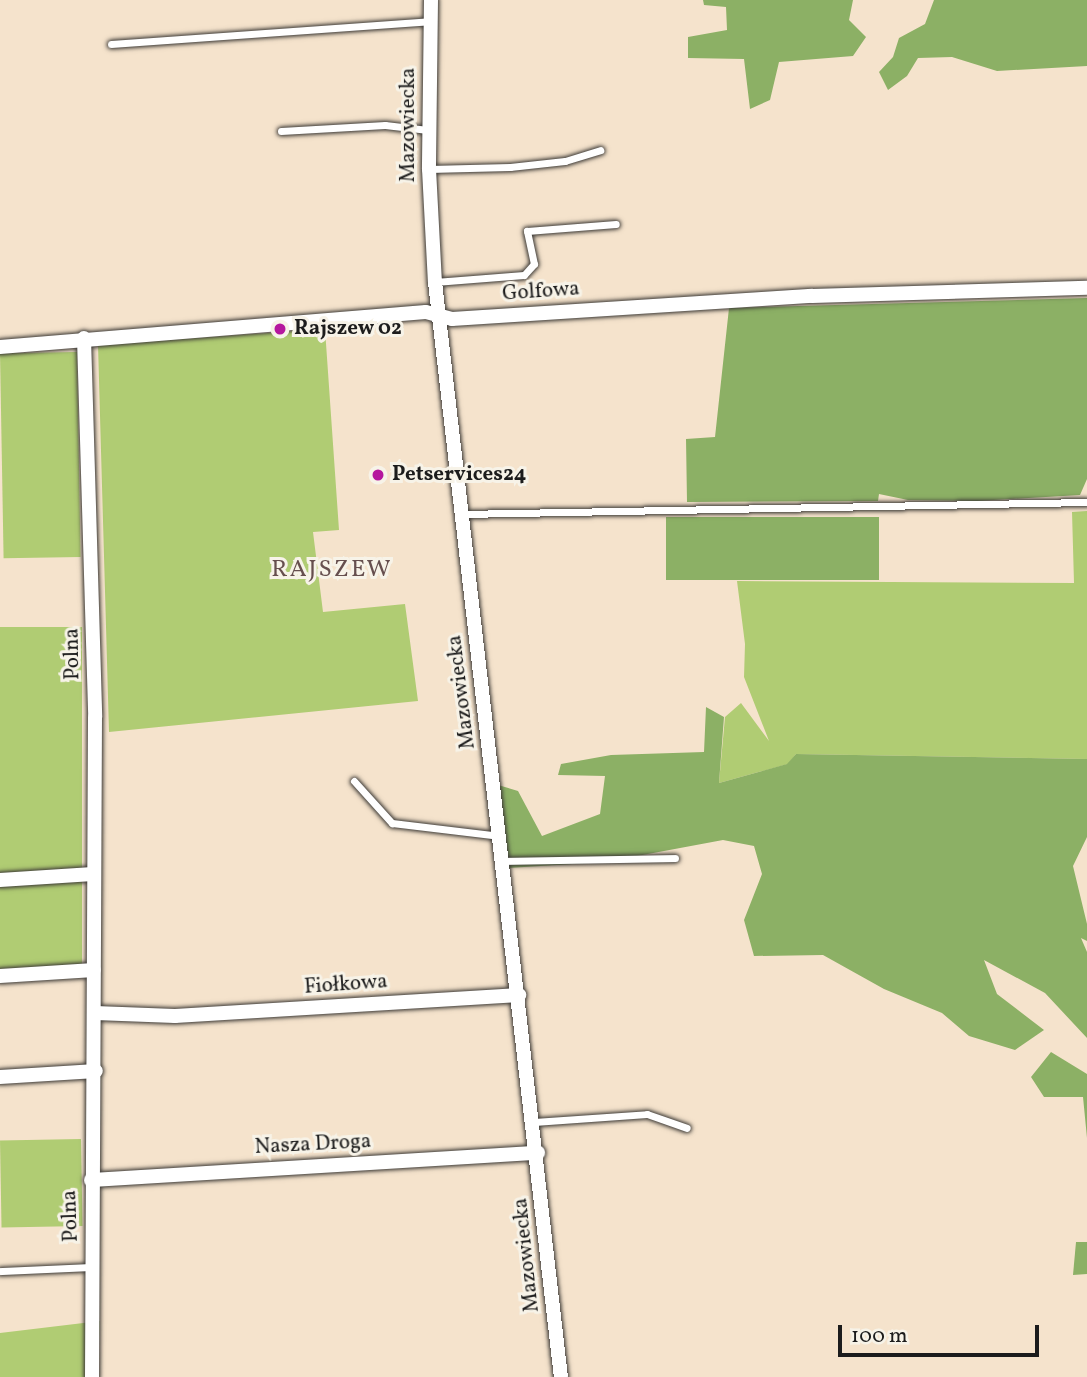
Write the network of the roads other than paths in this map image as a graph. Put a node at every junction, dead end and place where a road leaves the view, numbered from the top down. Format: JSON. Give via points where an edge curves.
{"nodes":[{"id":1,"x":431,"y":0,"type":"edge"},
{"id":2,"x":429,"y":21,"type":"junction"},
{"id":3,"x":111,"y":44,"type":"dead end"},
{"id":4,"x":428,"y":130,"type":"junction"},
{"id":5,"x":281,"y":131,"type":"dead end"},
{"id":6,"x":600,"y":150,"type":"dead end"},
{"id":7,"x":429,"y":169,"type":"junction"},
{"id":8,"x":616,"y":224,"type":"dead end"},
{"id":9,"x":435,"y":282,"type":"junction"},
{"id":10,"x":1087,"y":288,"type":"edge"},
{"id":11,"x":439,"y":316,"type":"junction"},
{"id":12,"x":84,"y":338,"type":"junction"},
{"id":13,"x":0,"y":347,"type":"edge"},
{"id":14,"x":1087,"y":502,"type":"edge"},
{"id":15,"x":462,"y":514,"type":"junction"},
{"id":16,"x":354,"y":781,"type":"dead end"},
{"id":17,"x":500,"y":836,"type":"junction"},
{"id":18,"x":675,"y":858,"type":"dead end"},
{"id":19,"x":503,"y":861,"type":"junction"},
{"id":20,"x":93,"y":874,"type":"junction"},
{"id":21,"x":0,"y":880,"type":"edge"},
{"id":22,"x":94,"y":970,"type":"junction"},
{"id":23,"x":0,"y":976,"type":"edge"},
{"id":24,"x":519,"y":995,"type":"junction"},
{"id":25,"x":95,"y":1013,"type":"junction"},
{"id":26,"x":96,"y":1071,"type":"junction"},
{"id":27,"x":0,"y":1077,"type":"edge"},
{"id":28,"x":534,"y":1122,"type":"junction"},
{"id":29,"x":687,"y":1128,"type":"dead end"},
{"id":30,"x":538,"y":1153,"type":"junction"},
{"id":31,"x":91,"y":1180,"type":"junction"},
{"id":32,"x":93,"y":1267,"type":"junction"},
{"id":33,"x":0,"y":1272,"type":"edge"},
{"id":34,"x":92,"y":1377,"type":"edge"},
{"id":35,"x":561,"y":1377,"type":"edge"}],
"edges":[{"from":1,"to":2,"type":"street","name":"Mazowiecka"},
{"from":2,"to":3,"type":"lane"},
{"from":2,"to":4,"type":"street","name":"Mazowiecka"},
{"from":4,"to":5,"type":"lane","via":[[385,125]]},
{"from":4,"to":7,"type":"street","name":"Mazowiecka"},
{"from":6,"to":7,"type":"lane","via":[[565,161]]},
{"from":7,"to":9,"type":"street","name":"Mazowiecka"},
{"from":8,"to":9,"type":"lane","via":[[527,231],[534,264],[524,275]]},
{"from":9,"to":11,"type":"street","name":"Mazowiecka"},
{"from":10,"to":11,"type":"street","name":"Golfowa","via":[[812,296]]},
{"from":11,"to":12,"type":"street","name":"Golfowa","via":[[426,312]]},
{"from":11,"to":15,"type":"street","name":"Mazowiecka"},
{"from":12,"to":13,"type":"street","name":"Golfowa"},
{"from":12,"to":20,"type":"street","name":"Polna","via":[[94,691]]},
{"from":14,"to":15,"type":"lane"},
{"from":15,"to":17,"type":"street","name":"Mazowiecka"},
{"from":16,"to":17,"type":"lane","via":[[392,823]]},
{"from":17,"to":19,"type":"street","name":"Mazowiecka"},
{"from":18,"to":19,"type":"lane"},
{"from":19,"to":24,"type":"street","name":"Mazowiecka"},
{"from":20,"to":21,"type":"street"},
{"from":20,"to":22,"type":"street","name":"Polna"},
{"from":22,"to":23,"type":"street"},
{"from":22,"to":25,"type":"street","name":"Polna"},
{"from":24,"to":25,"type":"street","name":"Fiołkowa","via":[[175,1016]]},
{"from":24,"to":28,"type":"street","name":"Mazowiecka"},
{"from":25,"to":26,"type":"street","name":"Polna"},
{"from":26,"to":27,"type":"street"},
{"from":26,"to":31,"type":"street","name":"Polna"},
{"from":28,"to":29,"type":"lane","via":[[647,1114]]},
{"from":28,"to":30,"type":"street","name":"Mazowiecka"},
{"from":30,"to":31,"type":"street","name":"Nasza Droga"},
{"from":30,"to":35,"type":"street","name":"Mazowiecka"},
{"from":31,"to":32,"type":"street","name":"Polna"},
{"from":32,"to":33,"type":"lane"},
{"from":32,"to":34,"type":"street","name":"Polna"}]}
